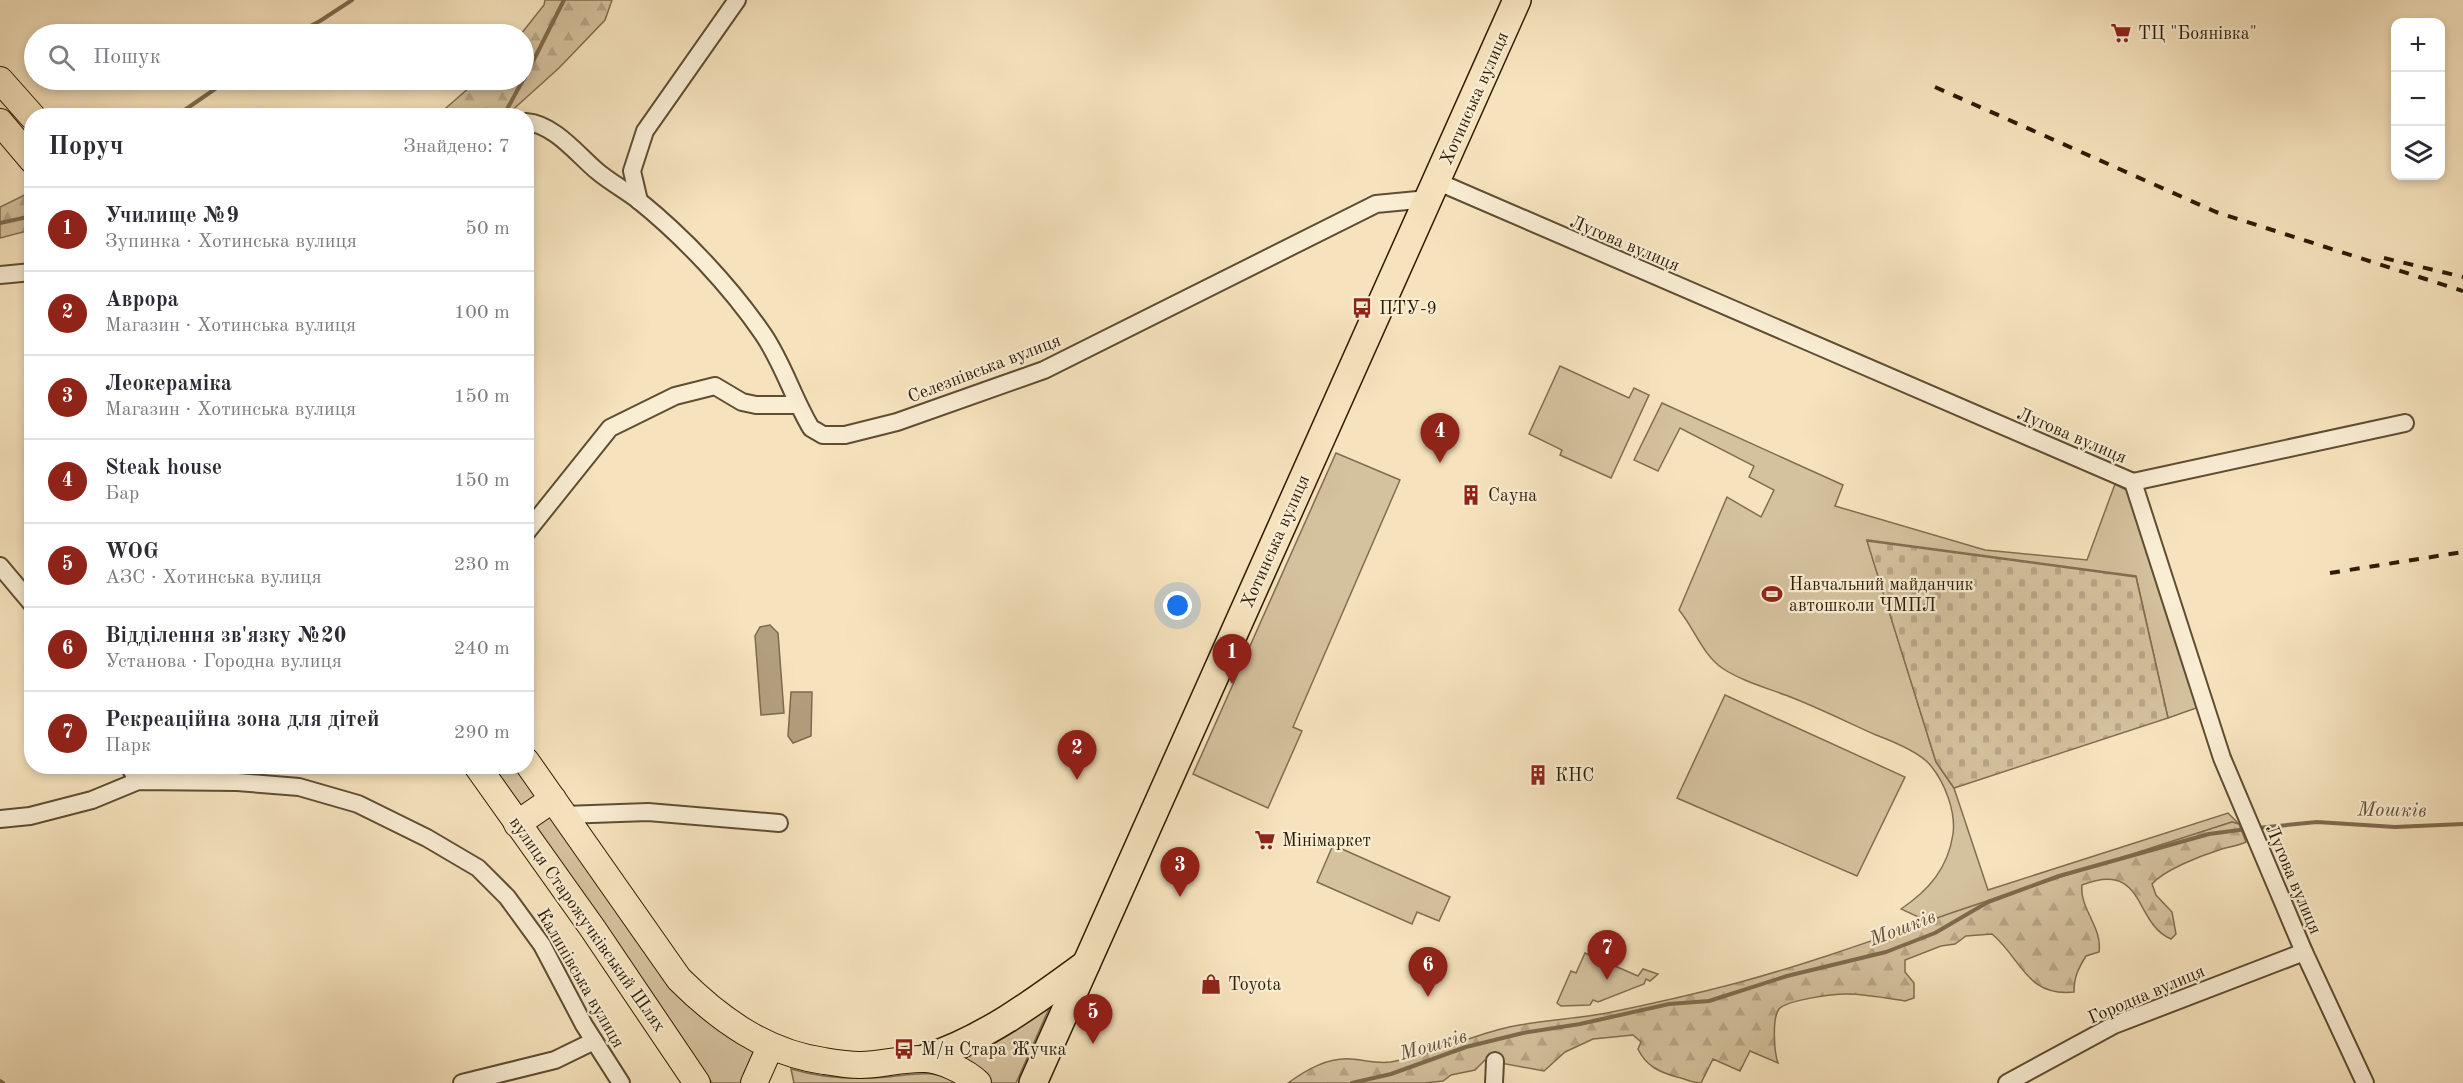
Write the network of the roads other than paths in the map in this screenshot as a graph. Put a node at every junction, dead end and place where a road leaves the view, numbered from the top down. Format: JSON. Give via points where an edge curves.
{"nodes":[{"id":1,"x":737,"y":0,"type":"edge"},
{"id":2,"x":1517,"y":0,"type":"edge"},
{"id":3,"x":0,"y":80,"type":"edge"},
{"id":4,"x":25,"y":108,"type":"edge"},
{"id":5,"x":0,"y":122,"type":"edge"},
{"id":6,"x":534,"y":123,"type":"edge"},
{"id":7,"x":24,"y":150,"type":"edge"},
{"id":8,"x":1432,"y":190,"type":"junction"},
{"id":9,"x":639,"y":201,"type":"junction"},
{"id":10,"x":24,"y":273,"type":"edge"},
{"id":11,"x":0,"y":275,"type":"edge"},
{"id":12,"x":797,"y":405,"type":"junction"},
{"id":13,"x":2405,"y":423,"type":"dead end"},
{"id":14,"x":2133,"y":482,"type":"junction"},
{"id":15,"x":534,"y":523,"type":"edge"},
{"id":16,"x":0,"y":566,"type":"edge"},
{"id":17,"x":24,"y":594,"type":"edge"},
{"id":18,"x":534,"y":772,"type":"edge"},
{"id":19,"x":134,"y":774,"type":"edge"},
{"id":20,"x":483,"y":774,"type":"edge"},
{"id":21,"x":558,"y":807,"type":"junction"},
{"id":22,"x":0,"y":819,"type":"edge"},
{"id":23,"x":779,"y":823,"type":"dead end"},
{"id":24,"x":517,"y":824,"type":"junction"},
{"id":25,"x":2304,"y":952,"type":"junction"},
{"id":26,"x":1087,"y":963,"type":"junction"},
{"id":27,"x":594,"y":1041,"type":"junction"},
{"id":28,"x":770,"y":1047,"type":"junction"},
{"id":29,"x":926,"y":1058,"type":"junction"},
{"id":30,"x":1496,"y":1060,"type":"dead end"},
{"id":31,"x":462,"y":1083,"type":"edge"},
{"id":32,"x":621,"y":1083,"type":"edge"},
{"id":33,"x":697,"y":1083,"type":"edge"},
{"id":34,"x":754,"y":1083,"type":"edge"},
{"id":35,"x":978,"y":1083,"type":"edge"},
{"id":36,"x":1033,"y":1083,"type":"edge"},
{"id":37,"x":1494,"y":1083,"type":"edge"},
{"id":38,"x":2007,"y":1083,"type":"edge"},
{"id":39,"x":2365,"y":1083,"type":"edge"}],
"edges":[{"from":1,"to":9,"type":"street","via":[[645,130],[632,171]]},
{"from":2,"to":8,"type":"highway","name":"Хотинська вулиця"},
{"from":3,"to":4,"type":"main road"},
{"from":5,"to":7,"type":"main road"},
{"from":6,"to":9,"type":"street","name":"Селезнівська вулиця","via":[[555,133]]},
{"from":8,"to":12,"type":"street","name":"Селезнівська вулиця","via":[[1376,204],[1044,370],[897,422],[845,435],[823,435],[811,428]]},
{"from":8,"to":14,"type":"street","name":"Лугова вулиця"},
{"from":8,"to":26,"type":"highway","name":"Хотинська вулиця"},
{"from":9,"to":12,"type":"street","name":"Селезнівська вулиця","via":[[690,247],[741,304],[765,337]]},
{"from":10,"to":11,"type":"street"},
{"from":12,"to":15,"type":"street","via":[[742,402],[715,386],[675,396],[610,428]]},
{"from":13,"to":14,"type":"street"},
{"from":14,"to":25,"type":"street","name":"Лугова вулиця","via":[[2222,759]]},
{"from":16,"to":17,"type":"street"},
{"from":18,"to":21,"type":"main road"},
{"from":19,"to":22,"type":"street","name":"Калинівська вулиця","via":[[92,800],[30,816]]},
{"from":19,"to":27,"type":"street","name":"Калинівська вулиця","via":[[299,787],[358,804],[427,838],[478,868],[507,897],[542,945]]},
{"from":20,"to":24,"type":"main road","name":"вулиця Старожучківський Шлях"},
{"from":21,"to":23,"type":"street"},
{"from":21,"to":24,"type":"main road"},
{"from":21,"to":28,"type":"main road","via":[[679,979],[701,1001]]},
{"from":24,"to":33,"type":"main road","name":"вулиця Старожучківський Шлях"},
{"from":25,"to":38,"type":"street","name":"Городна вулиця","via":[[2114,1025]]},
{"from":25,"to":39,"type":"street","name":"Лугова вулиця"},
{"from":26,"to":29,"type":"highway","via":[[985,1031]]},
{"from":26,"to":36,"type":"highway","name":"Хотинська вулиця"},
{"from":27,"to":31,"type":"street","via":[[555,1060]]},
{"from":27,"to":32,"type":"street","name":"Калинівська вулиця"},
{"from":28,"to":29,"type":"main road","via":[[822,1061],[860,1065]]},
{"from":28,"to":34,"type":"main road"},
{"from":29,"to":35,"type":"main road","via":[[960,1070]]},
{"from":30,"to":37,"type":"street"}]}
